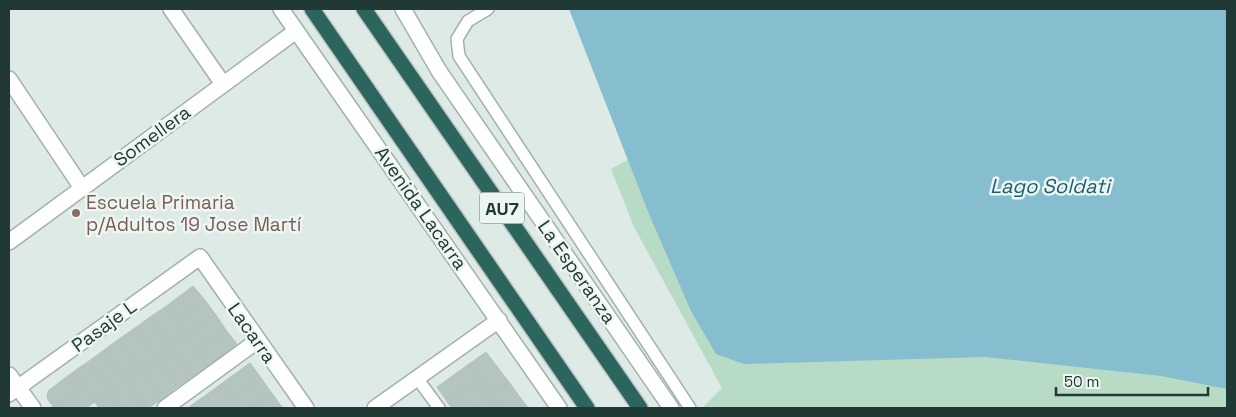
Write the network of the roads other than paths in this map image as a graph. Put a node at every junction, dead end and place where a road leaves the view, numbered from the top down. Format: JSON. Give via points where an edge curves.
{"nodes":[{"id":1,"x":171,"y":9,"type":"edge"},
{"id":2,"x":281,"y":9,"type":"edge"},
{"id":3,"x":312,"y":9,"type":"edge"},
{"id":4,"x":364,"y":9,"type":"edge"},
{"id":5,"x":403,"y":9,"type":"edge"},
{"id":6,"x":488,"y":9,"type":"edge"},
{"id":7,"x":296,"y":31,"type":"junction"},
{"id":8,"x":9,"y":79,"type":"edge"},
{"id":9,"x":223,"y":84,"type":"junction"},
{"id":10,"x":82,"y":188,"type":"junction"},
{"id":11,"x":9,"y":242,"type":"edge"},
{"id":12,"x":200,"y":257,"type":"joint"},
{"id":13,"x":499,"y":320,"type":"junction"},
{"id":14,"x":258,"y":341,"type":"junction"},
{"id":15,"x":9,"y":375,"type":"edge"},
{"id":16,"x":418,"y":378,"type":"junction"},
{"id":17,"x":14,"y":391,"type":"edge"},
{"id":18,"x":33,"y":408,"type":"edge"},
{"id":19,"x":166,"y":408,"type":"edge"},
{"id":20,"x":306,"y":408,"type":"edge"},
{"id":21,"x":375,"y":408,"type":"edge"},
{"id":22,"x":439,"y":408,"type":"edge"},
{"id":23,"x":559,"y":408,"type":"edge"},
{"id":24,"x":587,"y":408,"type":"edge"},
{"id":25,"x":640,"y":408,"type":"edge"},
{"id":26,"x":671,"y":408,"type":"edge"},
{"id":27,"x":690,"y":408,"type":"edge"}],
"edges":[{"from":1,"to":9,"type":"street"},
{"from":2,"to":7,"type":"street","name":"Avenida Lacarra"},
{"from":3,"to":24,"type":"highway","number":"AU7"},
{"from":4,"to":25,"type":"highway","number":"AU7"},
{"from":5,"to":26,"type":"street","name":"La Esperanza","via":[[439,72]]},
{"from":6,"to":27,"type":"lane","via":[[468,21],[457,39],[459,56]]},
{"from":7,"to":9,"type":"street","name":"Somellera"},
{"from":7,"to":13,"type":"street","name":"Avenida Lacarra"},
{"from":8,"to":10,"type":"street"},
{"from":9,"to":10,"type":"street","name":"Somellera"},
{"from":10,"to":11,"type":"street","name":"Somellera"},
{"from":12,"to":14,"type":"street","name":"Lacarra"},
{"from":12,"to":17,"type":"street","name":"Pasaje L"},
{"from":13,"to":16,"type":"street"},
{"from":13,"to":23,"type":"street","name":"Avenida Lacarra"},
{"from":14,"to":19,"type":"street"},
{"from":14,"to":20,"type":"street","name":"Lacarra"},
{"from":15,"to":17,"type":"street"},
{"from":16,"to":21,"type":"street"},
{"from":16,"to":22,"type":"lane"},
{"from":17,"to":18,"type":"street"}]}
